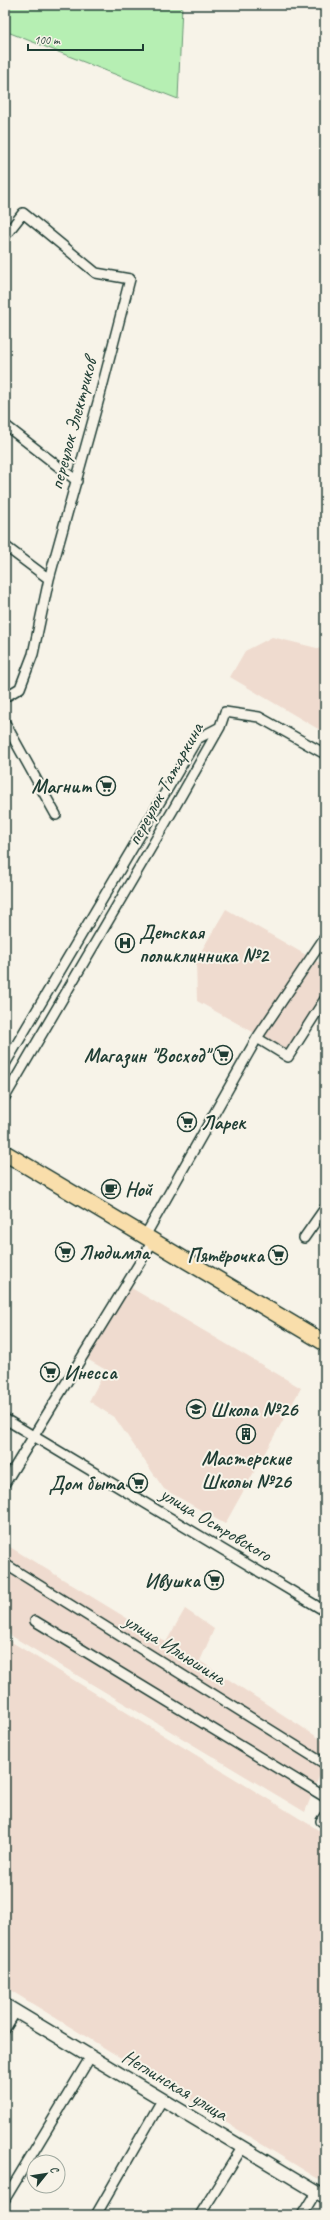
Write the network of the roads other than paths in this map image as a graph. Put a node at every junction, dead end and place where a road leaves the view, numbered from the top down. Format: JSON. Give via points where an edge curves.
{"nodes":[{"id":1,"x":5,"y":236,"type":"edge"},
{"id":2,"x":5,"y":425,"type":"edge"},
{"id":3,"x":76,"y":481,"type":"junction"},
{"id":4,"x":5,"y":546,"type":"edge"},
{"id":5,"x":49,"y":579,"type":"junction"},
{"id":6,"x":5,"y":697,"type":"edge"},
{"id":7,"x":5,"y":723,"type":"edge"},
{"id":8,"x":220,"y":727,"type":"junction"},
{"id":9,"x":325,"y":754,"type":"edge"},
{"id":10,"x":56,"y":815,"type":"dead end"},
{"id":11,"x":325,"y":937,"type":"edge"},
{"id":12,"x":325,"y":999,"type":"edge"},
{"id":13,"x":257,"y":1038,"type":"junction"},
{"id":14,"x":5,"y":1064,"type":"edge"},
{"id":15,"x":5,"y":1097,"type":"edge"},
{"id":16,"x":5,"y":1153,"type":"edge"},
{"id":17,"x":325,"y":1208,"type":"edge"},
{"id":18,"x":149,"y":1238,"type":"junction"},
{"id":19,"x":304,"y":1238,"type":"dead end"},
{"id":20,"x":325,"y":1344,"type":"edge"},
{"id":21,"x":5,"y":1419,"type":"edge"},
{"id":22,"x":33,"y":1435,"type":"junction"},
{"id":23,"x":5,"y":1483,"type":"edge"},
{"id":24,"x":5,"y":1564,"type":"edge"},
{"id":25,"x":325,"y":1611,"type":"edge"},
{"id":26,"x":35,"y":1621,"type":"dead end"},
{"id":27,"x":325,"y":1764,"type":"edge"},
{"id":28,"x":325,"y":1797,"type":"edge"},
{"id":29,"x":5,"y":2005,"type":"edge"},
{"id":30,"x":16,"y":2011,"type":"junction"},
{"id":31,"x":5,"y":2029,"type":"edge"},
{"id":32,"x":91,"y":2056,"type":"junction"},
{"id":33,"x":162,"y":2100,"type":"junction"},
{"id":34,"x":242,"y":2148,"type":"junction"},
{"id":35,"x":321,"y":2195,"type":"edge"},
{"id":36,"x":5,"y":2199,"type":"edge"},
{"id":37,"x":96,"y":2215,"type":"edge"},
{"id":38,"x":200,"y":2215,"type":"edge"},
{"id":39,"x":302,"y":2215,"type":"edge"}],
"edges":[{"from":1,"to":3,"type":"street","name":"переулок Электриков","via":[[23,213],[96,273],[130,279]]},
{"from":2,"to":3,"type":"street"},
{"from":3,"to":5,"type":"street","name":"переулок Электриков"},
{"from":4,"to":5,"type":"street"},
{"from":5,"to":6,"type":"street","name":"переулок Электриков","via":[[33,654],[20,688]]},
{"from":7,"to":10,"type":"street"},
{"from":8,"to":9,"type":"street","via":[[225,712],[258,717]]},
{"from":8,"to":14,"type":"street","name":"переулок Татаркина","via":[[197,739]]},
{"from":8,"to":15,"type":"street","name":"переулок Татаркина"},
{"from":11,"to":13,"type":"street"},
{"from":12,"to":13,"type":"street","via":[[288,1057]]},
{"from":13,"to":18,"type":"street"},
{"from":16,"to":18,"type":"main road"},
{"from":17,"to":19,"type":"street"},
{"from":18,"to":20,"type":"main road"},
{"from":18,"to":22,"type":"street"},
{"from":21,"to":22,"type":"street","name":"улица Островского"},
{"from":22,"to":23,"type":"street"},
{"from":22,"to":25,"type":"street","name":"улица Островского"},
{"from":24,"to":27,"type":"street","name":"улица Ильюшина"},
{"from":26,"to":28,"type":"street"},
{"from":29,"to":30,"type":"street","name":"Неглинская улица"},
{"from":30,"to":31,"type":"street"},
{"from":30,"to":32,"type":"street","name":"Неглинская улица"},
{"from":32,"to":33,"type":"street","name":"Неглинская улица"},
{"from":32,"to":36,"type":"street"},
{"from":33,"to":34,"type":"street","name":"Неглинская улица"},
{"from":33,"to":37,"type":"street"},
{"from":34,"to":35,"type":"street","name":"Неглинская улица"},
{"from":34,"to":38,"type":"street"},
{"from":35,"to":39,"type":"street"}]}
